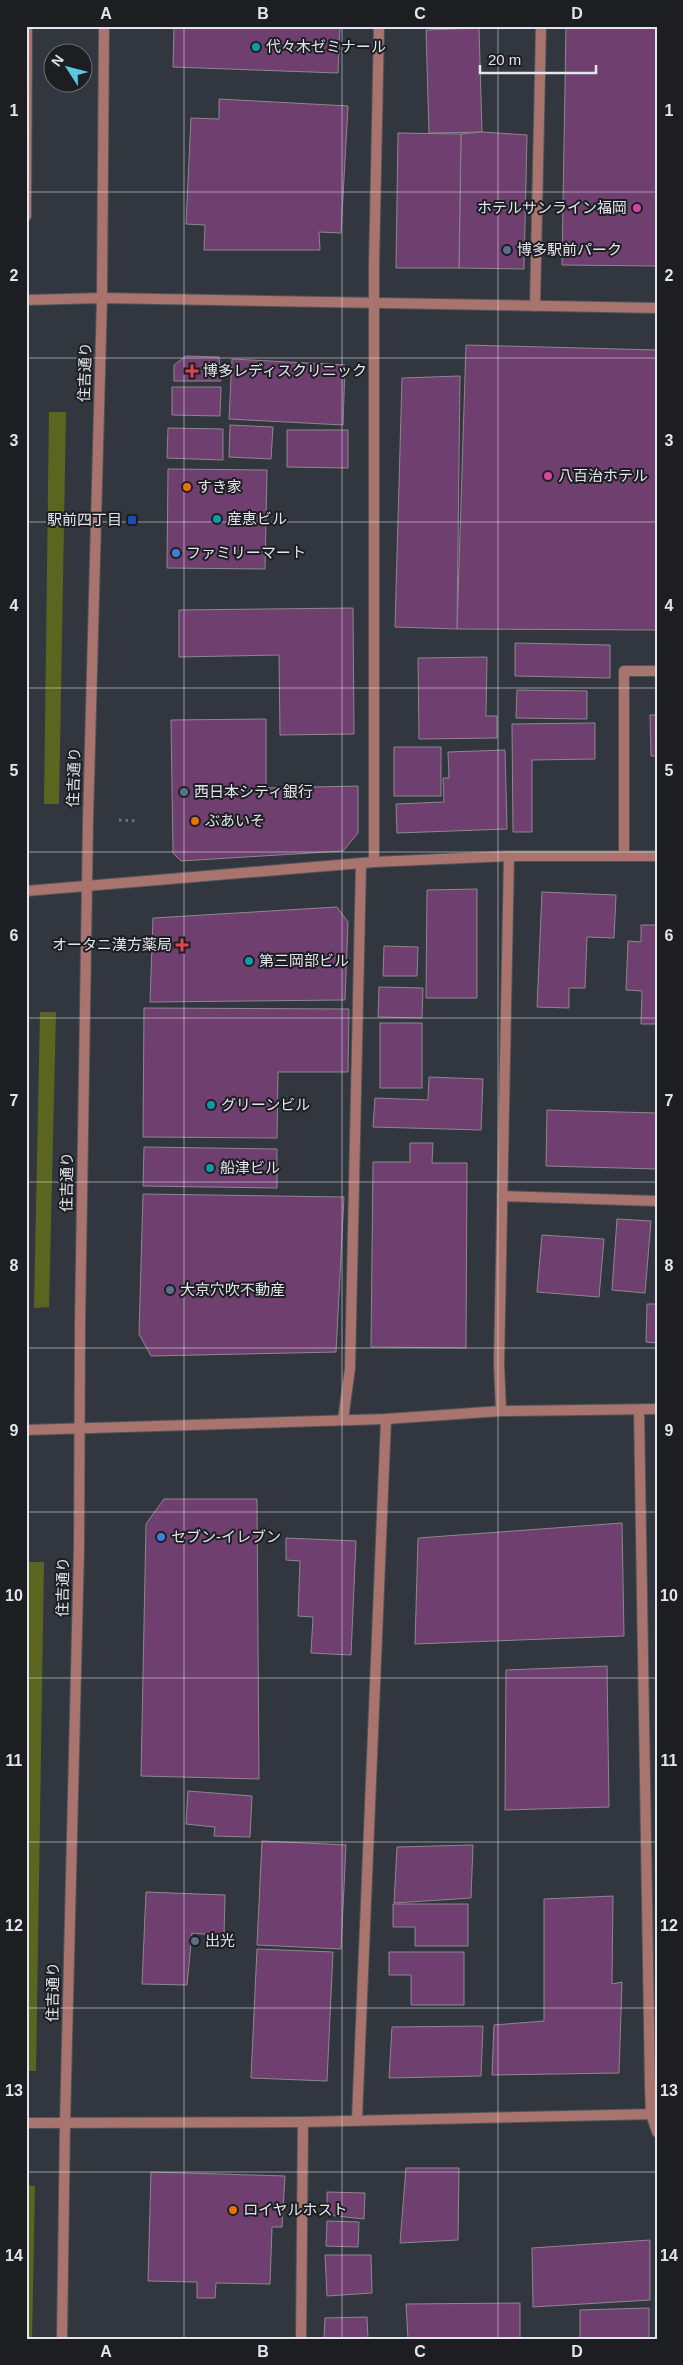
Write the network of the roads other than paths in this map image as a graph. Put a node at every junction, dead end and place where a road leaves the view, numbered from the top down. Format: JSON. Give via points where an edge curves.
{"nodes":[{"id":1,"x":27,"y":26,"type":"edge"},
{"id":2,"x":104,"y":26,"type":"edge"},
{"id":3,"x":378,"y":26,"type":"edge"},
{"id":4,"x":541,"y":26,"type":"edge"},
{"id":5,"x":27,"y":145,"type":"edge"},
{"id":6,"x":26,"y":216,"type":"edge"},
{"id":7,"x":102,"y":298,"type":"junction"},
{"id":8,"x":26,"y":300,"type":"edge"},
{"id":9,"x":374,"y":302,"type":"junction"},
{"id":10,"x":536,"y":306,"type":"junction"},
{"id":11,"x":657,"y":308,"type":"edge"},
{"id":12,"x":657,"y":672,"type":"edge"},
{"id":13,"x":509,"y":856,"type":"junction"},
{"id":14,"x":624,"y":856,"type":"junction"},
{"id":15,"x":657,"y":856,"type":"edge"},
{"id":16,"x":361,"y":862,"type":"junction"},
{"id":17,"x":374,"y":862,"type":"junction"},
{"id":18,"x":88,"y":884,"type":"junction"},
{"id":19,"x":26,"y":891,"type":"edge"},
{"id":20,"x":502,"y":1196,"type":"junction"},
{"id":21,"x":657,"y":1202,"type":"edge"},
{"id":22,"x":657,"y":1409,"type":"edge"},
{"id":23,"x":639,"y":1410,"type":"junction"},
{"id":24,"x":501,"y":1411,"type":"junction"},
{"id":25,"x":386,"y":1419,"type":"junction"},
{"id":26,"x":343,"y":1420,"type":"junction"},
{"id":27,"x":78,"y":1428,"type":"junction"},
{"id":28,"x":26,"y":1430,"type":"edge"},
{"id":29,"x":654,"y":2114,"type":"edge"},
{"id":30,"x":357,"y":2119,"type":"junction"},
{"id":31,"x":303,"y":2122,"type":"junction"},
{"id":32,"x":26,"y":2123,"type":"edge"},
{"id":33,"x":65,"y":2123,"type":"junction"},
{"id":34,"x":657,"y":2132,"type":"edge"},
{"id":35,"x":62,"y":2339,"type":"edge"},
{"id":36,"x":300,"y":2339,"type":"edge"}],
"edges":[{"from":1,"to":5,"type":"street"},
{"from":2,"to":7,"type":"street","name":"住吉通り"},
{"from":3,"to":9,"type":"street"},
{"from":4,"to":10,"type":"street"},
{"from":5,"to":6,"type":"street"},
{"from":7,"to":8,"type":"street"},
{"from":7,"to":9,"type":"street"},
{"from":7,"to":18,"type":"street","name":"住吉通り"},
{"from":9,"to":10,"type":"street"},
{"from":9,"to":17,"type":"street"},
{"from":10,"to":11,"type":"street"},
{"from":12,"to":14,"type":"street","via":[[624,672]]},
{"from":13,"to":14,"type":"street"},
{"from":13,"to":17,"type":"street"},
{"from":13,"to":20,"type":"street"},
{"from":14,"to":15,"type":"street"},
{"from":16,"to":17,"type":"street"},
{"from":16,"to":18,"type":"street"},
{"from":16,"to":26,"type":"street","via":[[350,1368]]},
{"from":18,"to":19,"type":"street"},
{"from":18,"to":27,"type":"street","name":"住吉通り"},
{"from":20,"to":21,"type":"street"},
{"from":20,"to":24,"type":"street"},
{"from":22,"to":23,"type":"street"},
{"from":23,"to":24,"type":"street"},
{"from":23,"to":29,"type":"street"},
{"from":24,"to":25,"type":"street"},
{"from":25,"to":26,"type":"street"},
{"from":25,"to":30,"type":"street"},
{"from":26,"to":27,"type":"street"},
{"from":27,"to":28,"type":"street"},
{"from":27,"to":33,"type":"street","name":"住吉通り","via":[[79,1548]]},
{"from":29,"to":30,"type":"street"},
{"from":29,"to":34,"type":"street"},
{"from":30,"to":31,"type":"street"},
{"from":31,"to":33,"type":"street"},
{"from":31,"to":36,"type":"street"},
{"from":32,"to":33,"type":"street"},
{"from":33,"to":35,"type":"street","name":"住吉通り"}]}
